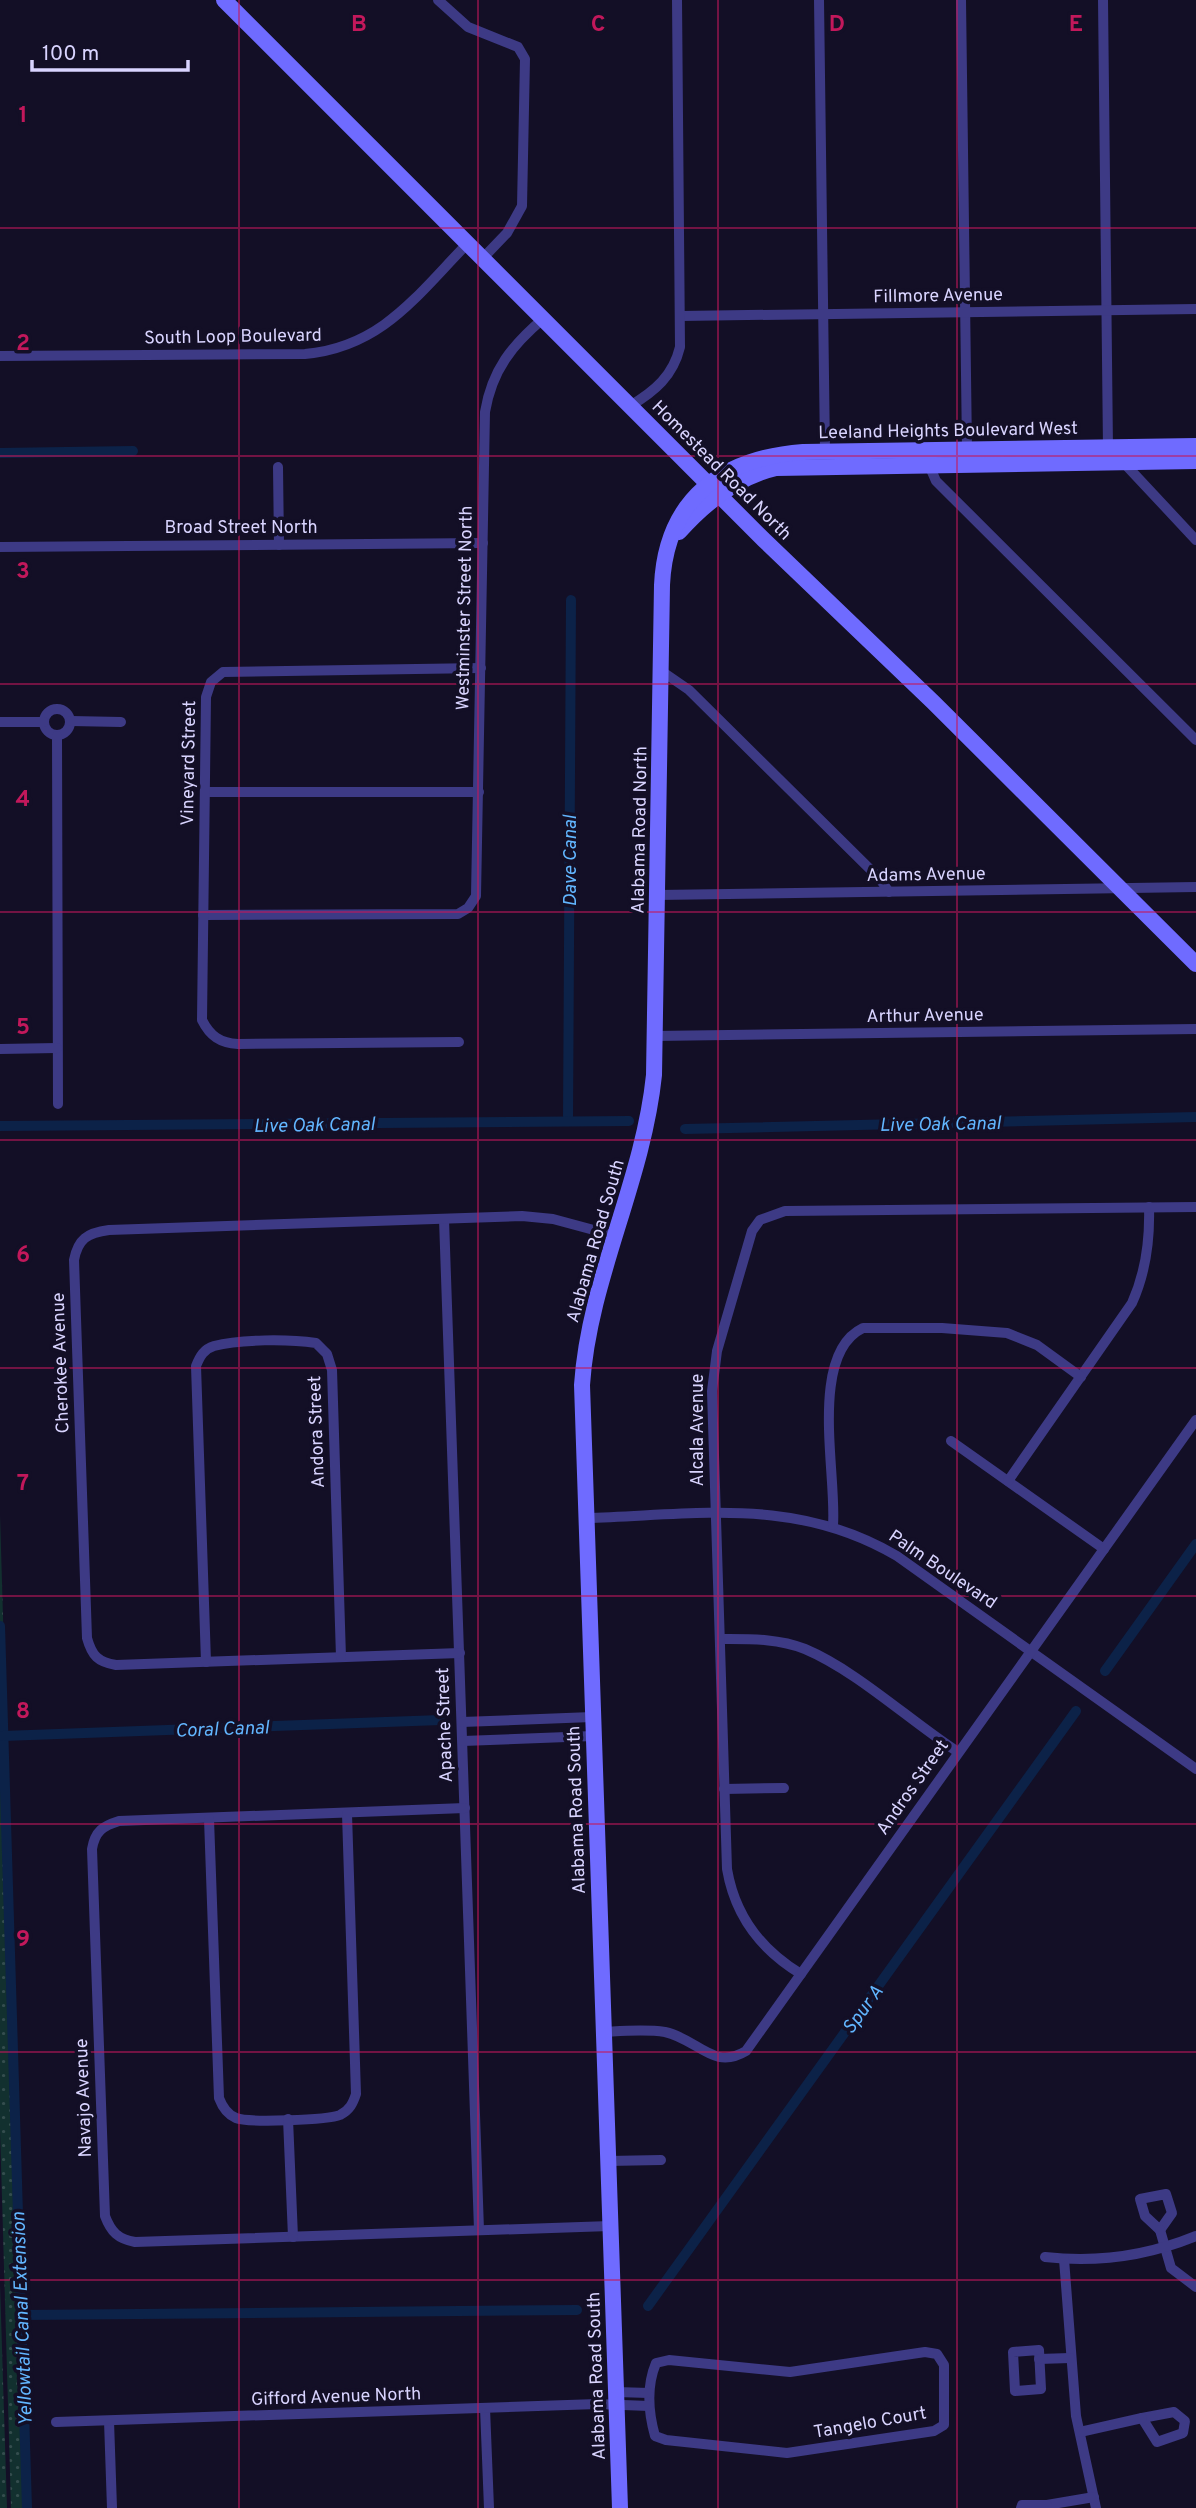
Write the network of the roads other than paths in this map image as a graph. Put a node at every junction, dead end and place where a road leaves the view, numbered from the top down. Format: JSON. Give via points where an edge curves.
{"nodes":[{"id":1,"x":224,"y":0,"type":"edge"},
{"id":2,"x":438,"y":0,"type":"edge"},
{"id":3,"x":677,"y":0,"type":"edge"},
{"id":4,"x":819,"y":0,"type":"edge"},
{"id":5,"x":961,"y":0,"type":"edge"},
{"id":6,"x":1103,"y":0,"type":"edge"},
{"id":7,"x":468,"y":243,"type":"junction"},
{"id":8,"x":483,"y":258,"type":"junction"},
{"id":9,"x":1196,"y":309,"type":"edge"},
{"id":10,"x":1107,"y":310,"type":"junction"},
{"id":11,"x":964,"y":312,"type":"junction"},
{"id":12,"x":823,"y":315,"type":"junction"},
{"id":13,"x":681,"y":316,"type":"junction"},
{"id":14,"x":544,"y":318,"type":"junction"},
{"id":15,"x":0,"y":356,"type":"edge"},
{"id":16,"x":630,"y":406,"type":"junction"},
{"id":17,"x":1196,"y":446,"type":"edge"},
{"id":18,"x":1108,"y":448,"type":"junction"},
{"id":19,"x":967,"y":449,"type":"junction"},
{"id":20,"x":825,"y":451,"type":"junction"},
{"id":21,"x":1196,"y":461,"type":"edge"},
{"id":22,"x":1124,"y":463,"type":"junction"},
{"id":23,"x":929,"y":465,"type":"junction"},
{"id":24,"x":278,"y":467,"type":"dead end"},
{"id":25,"x":713,"y":491,"type":"junction"},
{"id":26,"x":1196,"y":540,"type":"edge"},
{"id":27,"x":483,"y":543,"type":"junction"},
{"id":28,"x":279,"y":545,"type":"junction"},
{"id":29,"x":0,"y":547,"type":"edge"},
{"id":30,"x":481,"y":668,"type":"junction"},
{"id":31,"x":660,"y":670,"type":"junction"},
{"id":32,"x":71,"y":721,"type":"junction"},
{"id":33,"x":0,"y":722,"type":"edge"},
{"id":34,"x":44,"y":722,"type":"junction"},
{"id":35,"x":121,"y":722,"type":"dead end"},
{"id":36,"x":57,"y":736,"type":"junction"},
{"id":37,"x":1196,"y":740,"type":"edge"},
{"id":38,"x":479,"y":792,"type":"junction"},
{"id":39,"x":205,"y":793,"type":"junction"},
{"id":40,"x":1196,"y":887,"type":"edge"},
{"id":41,"x":1119,"y":888,"type":"junction"},
{"id":42,"x":889,"y":892,"type":"junction"},
{"id":43,"x":657,"y":895,"type":"junction"},
{"id":44,"x":203,"y":915,"type":"junction"},
{"id":45,"x":1196,"y":964,"type":"edge"},
{"id":46,"x":1196,"y":1029,"type":"edge"},
{"id":47,"x":655,"y":1036,"type":"junction"},
{"id":48,"x":459,"y":1042,"type":"dead end"},
{"id":49,"x":57,"y":1048,"type":"junction"},
{"id":50,"x":0,"y":1049,"type":"edge"},
{"id":51,"x":58,"y":1104,"type":"dead end"},
{"id":52,"x":648,"y":1118,"type":"joint"},
{"id":53,"x":1149,"y":1207,"type":"junction"},
{"id":54,"x":1196,"y":1207,"type":"edge"},
{"id":55,"x":444,"y":1219,"type":"junction"},
{"id":56,"x":616,"y":1236,"type":"junction"},
{"id":57,"x":1081,"y":1377,"type":"junction"},
{"id":58,"x":1196,"y":1420,"type":"edge"},
{"id":59,"x":951,"y":1441,"type":"dead end"},
{"id":60,"x":1008,"y":1481,"type":"junction"},
{"id":61,"x":715,"y":1514,"type":"junction"},
{"id":62,"x":586,"y":1518,"type":"junction"},
{"id":63,"x":833,"y":1525,"type":"junction"},
{"id":64,"x":1104,"y":1549,"type":"junction"},
{"id":65,"x":720,"y":1639,"type":"junction"},
{"id":66,"x":1030,"y":1652,"type":"junction"},
{"id":67,"x":460,"y":1653,"type":"junction"},
{"id":68,"x":341,"y":1657,"type":"junction"},
{"id":69,"x":206,"y":1662,"type":"junction"},
{"id":70,"x":592,"y":1717,"type":"junction"},
{"id":71,"x":462,"y":1722,"type":"junction"},
{"id":72,"x":593,"y":1736,"type":"junction"},
{"id":73,"x":463,"y":1741,"type":"junction"},
{"id":74,"x":958,"y":1752,"type":"junction"},
{"id":75,"x":1196,"y":1769,"type":"edge"},
{"id":76,"x":783,"y":1788,"type":"dead end"},
{"id":77,"x":724,"y":1789,"type":"junction"},
{"id":78,"x":465,"y":1808,"type":"junction"},
{"id":79,"x":346,"y":1814,"type":"junction"},
{"id":80,"x":209,"y":1819,"type":"junction"},
{"id":81,"x":801,"y":1974,"type":"junction"},
{"id":82,"x":603,"y":2032,"type":"junction"},
{"id":83,"x":288,"y":2119,"type":"junction"},
{"id":84,"x":661,"y":2160,"type":"dead end"},
{"id":85,"x":608,"y":2161,"type":"junction"},
{"id":86,"x":610,"y":2226,"type":"junction"},
{"id":87,"x":479,"y":2230,"type":"junction"},
{"id":88,"x":1160,"y":2230,"type":"dead end"},
{"id":89,"x":1196,"y":2236,"type":"edge"},
{"id":90,"x":293,"y":2237,"type":"junction"},
{"id":91,"x":1163,"y":2249,"type":"junction"},
{"id":92,"x":1045,"y":2257,"type":"dead end"},
{"id":93,"x":1064,"y":2259,"type":"junction"},
{"id":94,"x":1196,"y":2287,"type":"edge"},
{"id":95,"x":1070,"y":2358,"type":"junction"},
{"id":96,"x":1040,"y":2359,"type":"dead end"},
{"id":97,"x":649,"y":2393,"type":"junction"},
{"id":98,"x":616,"y":2399,"type":"junction"},
{"id":99,"x":649,"y":2406,"type":"junction"},
{"id":100,"x":485,"y":2409,"type":"junction"},
{"id":101,"x":1142,"y":2418,"type":"dead end"},
{"id":102,"x":109,"y":2421,"type":"junction"},
{"id":103,"x":56,"y":2422,"type":"dead end"},
{"id":104,"x":1080,"y":2432,"type":"junction"},
{"id":105,"x":1095,"y":2503,"type":"edge"},
{"id":106,"x":1047,"y":2507,"type":"edge"},
{"id":107,"x":112,"y":2508,"type":"edge"},
{"id":108,"x":489,"y":2508,"type":"edge"},
{"id":109,"x":620,"y":2508,"type":"edge"},
{"id":110,"x":1021,"y":2508,"type":"edge"}],
"edges":[{"from":1,"to":7,"type":"main road","name":"Homestead Road North"},
{"from":2,"to":8,"type":"street","via":[[468,27],[518,47],[524,59],[522,205],[508,233]]},
{"from":3,"to":13,"type":"street"},
{"from":4,"to":12,"type":"street"},
{"from":5,"to":11,"type":"street"},
{"from":6,"to":10,"type":"street"},
{"from":7,"to":8,"type":"main road","name":"Homestead Road North"},
{"from":7,"to":15,"type":"street","name":"South Loop Boulevard","via":[[379,330],[340,349],[305,354]]},
{"from":8,"to":14,"type":"main road","name":"Homestead Road North"},
{"from":9,"to":10,"type":"street","name":"Fillmore Avenue"},
{"from":10,"to":11,"type":"street","name":"Fillmore Avenue"},
{"from":10,"to":18,"type":"street"},
{"from":11,"to":12,"type":"street","name":"Fillmore Avenue"},
{"from":11,"to":19,"type":"street"},
{"from":12,"to":13,"type":"street","name":"Fillmore Avenue"},
{"from":12,"to":20,"type":"street"},
{"from":13,"to":16,"type":"street","via":[[677,363],[652,393]]},
{"from":14,"to":16,"type":"main road","name":"Homestead Road North"},
{"from":14,"to":27,"type":"street","name":"Westminster Street North","via":[[503,360],[488,395]]},
{"from":16,"to":25,"type":"main road","name":"Homestead Road North"},
{"from":17,"to":18,"type":"main road","name":"Leeland Heights Boulevard West"},
{"from":18,"to":19,"type":"main road","name":"Leeland Heights Boulevard West"},
{"from":19,"to":20,"type":"main road","name":"Leeland Heights Boulevard West"},
{"from":20,"to":25,"type":"main road","name":"Leeland Heights Boulevard West","via":[[747,460],[731,467]]},
{"from":21,"to":22,"type":"main road","name":"Leeland Heights Boulevard West"},
{"from":22,"to":23,"type":"main road","name":"Leeland Heights Boulevard West"},
{"from":22,"to":26,"type":"street"},
{"from":23,"to":25,"type":"main road","name":"Leeland Heights Boulevard West","via":[[776,468]]},
{"from":23,"to":37,"type":"street","via":[[936,481]]},
{"from":24,"to":28,"type":"street"},
{"from":25,"to":31,"type":"main road","name":"Alabama Road North","via":[[670,542],[662,581]]},
{"from":25,"to":41,"type":"main road","name":"Homestead Road North"},
{"from":27,"to":28,"type":"street","name":"Broad Street North"},
{"from":27,"to":30,"type":"street","name":"Westminster Street North"},
{"from":28,"to":29,"type":"street","name":"Broad Street North"},
{"from":30,"to":38,"type":"street","name":"Westminster Street North"},
{"from":30,"to":39,"type":"street","name":"Vineyard Street","via":[[223,672],[211,682],[206,697]]},
{"from":31,"to":42,"type":"street","via":[[690,690]]},
{"from":31,"to":43,"type":"main road","name":"Alabama Road North"},
{"from":32,"to":34,"type":"street","via":[[63,710],[55,709]]},
{"from":32,"to":35,"type":"street"},
{"from":32,"to":36,"type":"street","via":[[65,733]]},
{"from":33,"to":34,"type":"street"},
{"from":34,"to":36,"type":"street","via":[[46,730]]},
{"from":36,"to":49,"type":"street"},
{"from":38,"to":39,"type":"street"},
{"from":38,"to":44,"type":"street","name":"Westminster Street North","via":[[476,896],[461,912]]},
{"from":39,"to":44,"type":"street","name":"Vineyard Street"},
{"from":40,"to":41,"type":"street","name":"Adams Avenue"},
{"from":41,"to":42,"type":"street","name":"Adams Avenue"},
{"from":41,"to":45,"type":"main road","name":"Homestead Road North"},
{"from":42,"to":43,"type":"street","name":"Adams Avenue"},
{"from":43,"to":47,"type":"main road","name":"Alabama Road North"},
{"from":44,"to":48,"type":"street","name":"Vineyard Street","via":[[202,1020],[209,1034],[227,1044]]},
{"from":46,"to":47,"type":"street","name":"Arthur Avenue"},
{"from":47,"to":52,"type":"main road","name":"Alabama Road North"},
{"from":49,"to":50,"type":"street"},
{"from":49,"to":51,"type":"street"},
{"from":52,"to":56,"type":"main road","name":"Alabama Road South"},
{"from":53,"to":54,"type":"street","name":"Alcala Avenue"},
{"from":53,"to":57,"type":"street","via":[[1148,1248],[1139,1288]]},
{"from":53,"to":61,"type":"street","name":"Alcala Avenue","via":[[785,1211],[760,1220],[747,1244],[713,1376]]},
{"from":55,"to":56,"type":"street","name":"Cherokee Avenue","via":[[537,1217]]},
{"from":55,"to":67,"type":"street","name":"Apache Street"},
{"from":55,"to":69,"type":"street","name":"Cherokee Avenue","via":[[109,1230],[84,1237],[76,1246],[85,1596],[91,1653],[102,1663],[116,1665]]},
{"from":56,"to":62,"type":"main road","name":"Alabama Road South","via":[[594,1307],[584,1363]]},
{"from":57,"to":60,"type":"street"},
{"from":57,"to":63,"type":"street","via":[[1037,1345],[991,1329],[863,1328],[852,1334],[838,1354],[832,1384]]},
{"from":58,"to":64,"type":"street","name":"Andros Street"},
{"from":59,"to":60,"type":"street"},
{"from":60,"to":64,"type":"street"},
{"from":61,"to":62,"type":"street","name":"Palm Boulevard"},
{"from":61,"to":63,"type":"street","name":"Palm Boulevard","via":[[771,1514]]},
{"from":61,"to":65,"type":"street","name":"Alcala Avenue"},
{"from":62,"to":70,"type":"main road","name":"Alabama Road South"},
{"from":63,"to":66,"type":"street","name":"Palm Boulevard","via":[[897,1556]]},
{"from":64,"to":66,"type":"street","name":"Andros Street"},
{"from":65,"to":74,"type":"street","via":[[755,1639],[804,1648]]},
{"from":65,"to":77,"type":"street","name":"Alcala Avenue"},
{"from":66,"to":74,"type":"street","name":"Andros Street"},
{"from":66,"to":75,"type":"street","name":"Palm Boulevard"},
{"from":67,"to":68,"type":"street","name":"Cherokee Avenue"},
{"from":67,"to":71,"type":"street","name":"Apache Street"},
{"from":68,"to":69,"type":"street","name":"Cherokee Avenue"},
{"from":68,"to":69,"type":"street","name":"Andora Street","via":[[332,1370],[327,1354],[316,1343],[262,1342],[213,1346],[202,1353],[196,1366]]},
{"from":70,"to":71,"type":"street"},
{"from":70,"to":72,"type":"main road","name":"Alabama Road South"},
{"from":71,"to":73,"type":"street","name":"Apache Street"},
{"from":72,"to":73,"type":"street"},
{"from":72,"to":82,"type":"main road","name":"Alabama Road South"},
{"from":73,"to":78,"type":"street","name":"Apache Street"},
{"from":74,"to":81,"type":"street","name":"Andros Street"},
{"from":76,"to":77,"type":"street"},
{"from":77,"to":81,"type":"street","name":"Alcala Avenue","via":[[727,1869],[737,1904],[755,1936]]},
{"from":78,"to":79,"type":"street","name":"Navajo Avenue"},
{"from":78,"to":87,"type":"street","name":"Apache Street"},
{"from":79,"to":80,"type":"street","name":"Navajo Avenue"},
{"from":79,"to":83,"type":"street","via":[[356,2094],[352,2107],[339,2115]]},
{"from":80,"to":83,"type":"street","via":[[219,2098],[223,2110],[235,2118]]},
{"from":80,"to":90,"type":"street","name":"Navajo Avenue","via":[[119,1821],[103,1826],[94,1837],[105,2216],[110,2231],[135,2242]]},
{"from":81,"to":82,"type":"street","name":"Andros Street","via":[[746,2051],[733,2059],[719,2059],[666,2032]]},
{"from":82,"to":85,"type":"main road","name":"Alabama Road South"},
{"from":83,"to":90,"type":"street"},
{"from":84,"to":85,"type":"street"},
{"from":85,"to":86,"type":"main road","name":"Alabama Road South"},
{"from":86,"to":87,"type":"street","name":"Navajo Avenue"},
{"from":86,"to":98,"type":"main road","name":"Alabama Road South"},
{"from":87,"to":90,"type":"street","name":"Navajo Avenue"},
{"from":88,"to":91,"type":"street"},
{"from":89,"to":91,"type":"street"},
{"from":91,"to":93,"type":"street"},
{"from":91,"to":94,"type":"street","via":[[1171,2268]]},
{"from":92,"to":93,"type":"street"},
{"from":93,"to":95,"type":"street"},
{"from":95,"to":96,"type":"street"},
{"from":95,"to":104,"type":"street"},
{"from":97,"to":98,"type":"street"},
{"from":97,"to":99,"type":"street","name":"Tangelo Court"},
{"from":97,"to":99,"type":"street","name":"Tangelo Court","via":[[656,2363],[668,2360],[790,2372],[925,2352],[937,2354],[944,2365],[946,2410],[944,2425],[934,2431],[787,2453],[666,2440],[655,2436]]},
{"from":98,"to":99,"type":"street"},
{"from":98,"to":100,"type":"street","name":"Gifford Avenue North"},
{"from":98,"to":109,"type":"main road","name":"Alabama Road South"},
{"from":100,"to":102,"type":"street","name":"Gifford Avenue North"},
{"from":100,"to":108,"type":"street"},
{"from":101,"to":104,"type":"street"},
{"from":102,"to":103,"type":"street","name":"Gifford Avenue North"},
{"from":102,"to":107,"type":"street"},
{"from":104,"to":105,"type":"street"},
{"from":105,"to":106,"type":"street"},
{"from":106,"to":110,"type":"street"}]}
